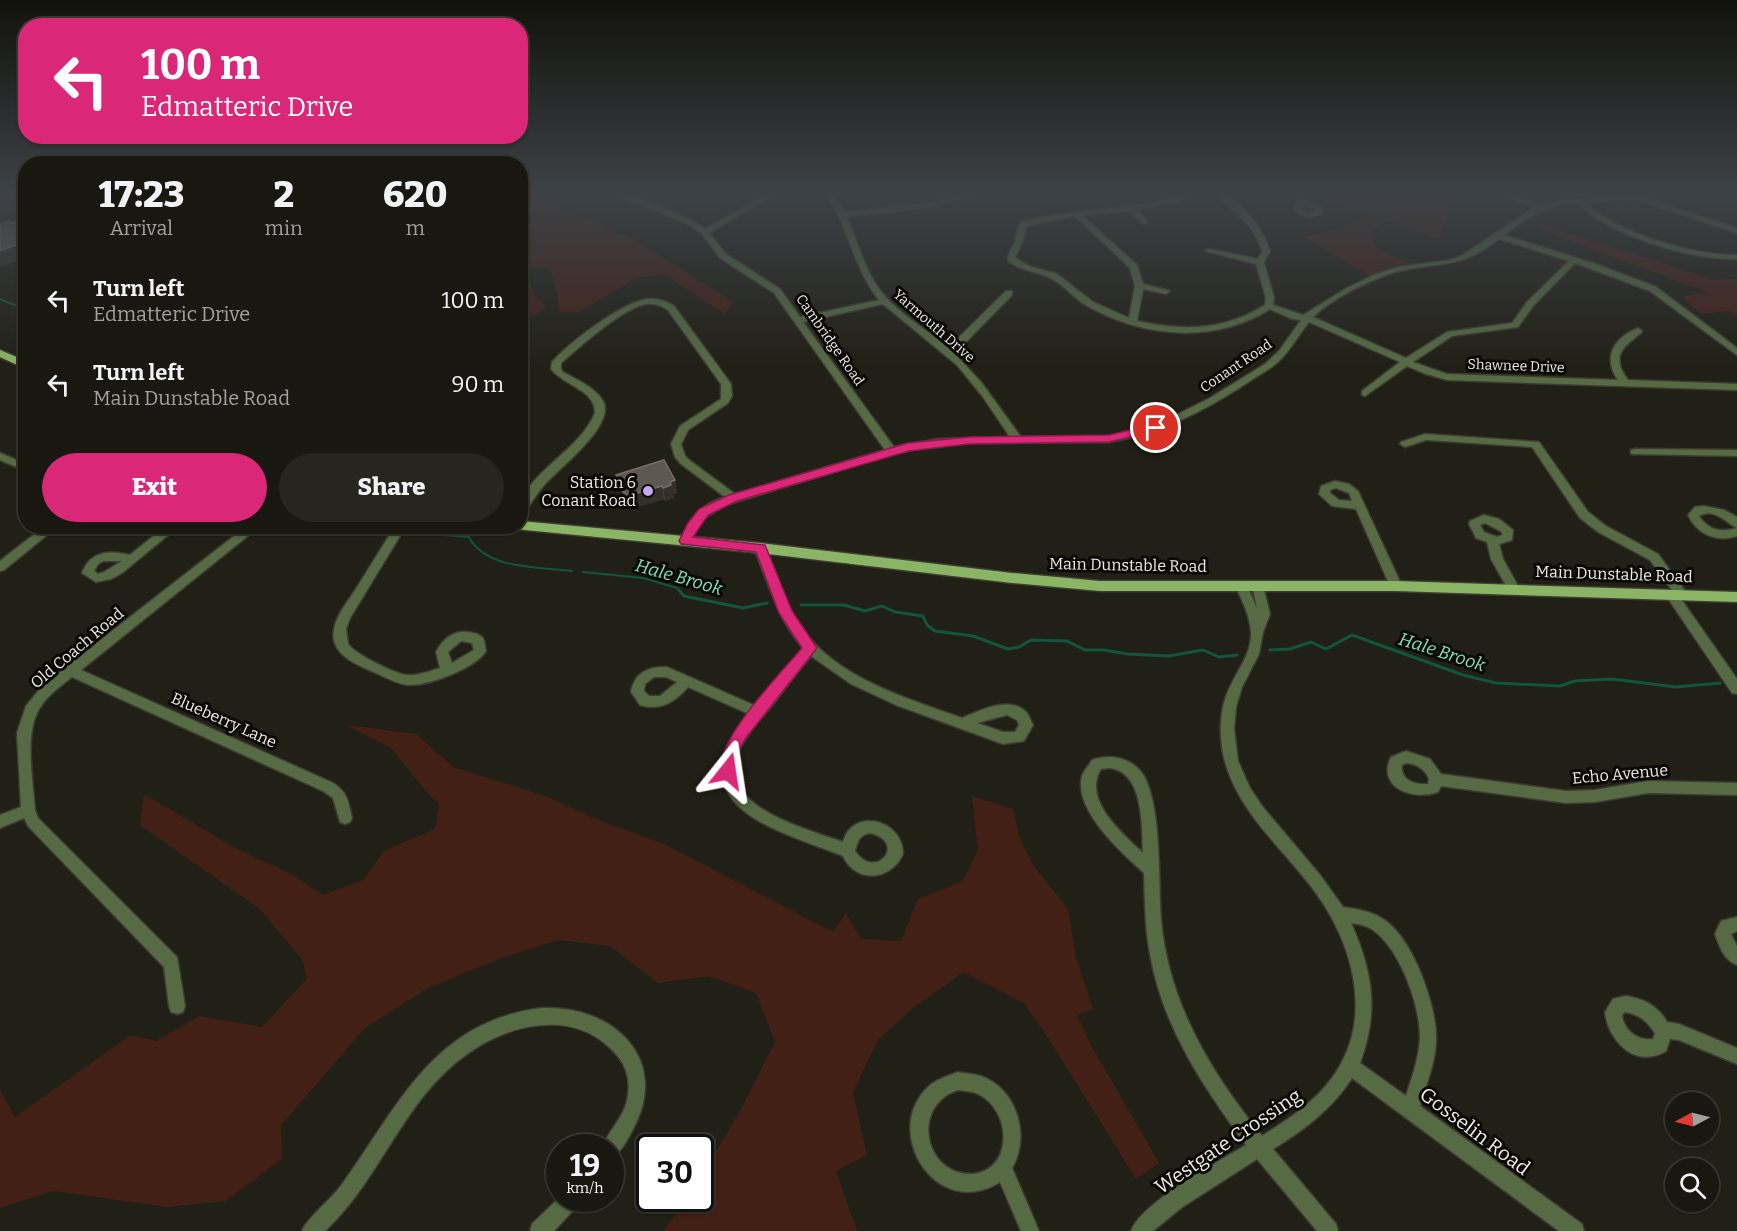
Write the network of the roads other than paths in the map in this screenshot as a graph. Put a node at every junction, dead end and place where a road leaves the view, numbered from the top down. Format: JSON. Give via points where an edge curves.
{"nodes":[{"id":1,"x":719,"y":250,"type":"edge"},
{"id":2,"x":856,"y":250,"type":"edge"},
{"id":3,"x":1014,"y":250,"type":"edge"},
{"id":4,"x":1117,"y":250,"type":"edge"},
{"id":5,"x":1266,"y":250,"type":"edge"},
{"id":6,"x":1476,"y":250,"type":"edge"},
{"id":7,"x":1544,"y":250,"type":"edge"},
{"id":8,"x":1690,"y":250,"type":"edge"},
{"id":9,"x":1209,"y":251,"type":"dead end"},
{"id":10,"x":1737,"y":257,"type":"edge"},
{"id":11,"x":1574,"y":260,"type":"junction"},
{"id":12,"x":1260,"y":262,"type":"junction"},
{"id":13,"x":1139,"y":286,"type":"junction"},
{"id":14,"x":1166,"y":291,"type":"dead end"},
{"id":15,"x":1009,"y":293,"type":"dead end"},
{"id":16,"x":885,"y":301,"type":"junction"},
{"id":17,"x":1269,"y":306,"type":"junction"},
{"id":18,"x":1305,"y":317,"type":"junction"},
{"id":19,"x":800,"y":320,"type":"junction"},
{"id":20,"x":1133,"y":321,"type":"junction"},
{"id":21,"x":1638,"y":331,"type":"dead end"},
{"id":22,"x":948,"y":352,"type":"junction"},
{"id":23,"x":1737,"y":352,"type":"edge"},
{"id":24,"x":0,"y":353,"type":"edge"},
{"id":25,"x":18,"y":362,"type":"edge"},
{"id":26,"x":1406,"y":362,"type":"junction"},
{"id":27,"x":1625,"y":383,"type":"junction"},
{"id":28,"x":1737,"y":387,"type":"edge"},
{"id":29,"x":1365,"y":393,"type":"dead end"},
{"id":30,"x":1018,"y":440,"type":"junction"},
{"id":31,"x":1405,"y":444,"type":"dead end"},
{"id":32,"x":891,"y":451,"type":"junction"},
{"id":33,"x":1635,"y":452,"type":"dead end"},
{"id":34,"x":1737,"y":453,"type":"edge"},
{"id":35,"x":0,"y":456,"type":"edge"},
{"id":36,"x":18,"y":464,"type":"edge"},
{"id":37,"x":733,"y":498,"type":"junction"},
{"id":38,"x":528,"y":500,"type":"edge"},
{"id":39,"x":1360,"y":506,"type":"dead end"},
{"id":40,"x":1737,"y":524,"type":"edge"},
{"id":41,"x":528,"y":527,"type":"edge"},
{"id":42,"x":1737,"y":532,"type":"edge"},
{"id":43,"x":43,"y":534,"type":"edge"},
{"id":44,"x":164,"y":534,"type":"edge"},
{"id":45,"x":245,"y":534,"type":"edge"},
{"id":46,"x":396,"y":534,"type":"edge"},
{"id":47,"x":1492,"y":540,"type":"dead end"},
{"id":48,"x":685,"y":541,"type":"junction"},
{"id":49,"x":760,"y":548,"type":"junction"},
{"id":50,"x":132,"y":559,"type":"dead end"},
{"id":51,"x":0,"y":567,"type":"edge"},
{"id":52,"x":1241,"y":585,"type":"junction"},
{"id":53,"x":1258,"y":585,"type":"junction"},
{"id":54,"x":1396,"y":586,"type":"junction"},
{"id":55,"x":1513,"y":588,"type":"junction"},
{"id":56,"x":1677,"y":594,"type":"junction"},
{"id":57,"x":1737,"y":597,"type":"edge"},
{"id":58,"x":1257,"y":632,"type":"junction"},
{"id":59,"x":810,"y":648,"type":"junction"},
{"id":60,"x":447,"y":669,"type":"dead end"},
{"id":61,"x":71,"y":671,"type":"junction"},
{"id":62,"x":686,"y":680,"type":"dead end"},
{"id":63,"x":1737,"y":689,"type":"edge"},
{"id":64,"x":759,"y":712,"type":"junction"},
{"id":65,"x":962,"y":723,"type":"dead end"},
{"id":66,"x":1436,"y":779,"type":"dead end"},
{"id":67,"x":1737,"y":789,"type":"edge"},
{"id":68,"x":28,"y":810,"type":"junction"},
{"id":69,"x":345,"y":818,"type":"dead end"},
{"id":70,"x":0,"y":822,"type":"edge"},
{"id":71,"x":848,"y":851,"type":"dead end"},
{"id":72,"x":1151,"y":870,"type":"junction"},
{"id":73,"x":1339,"y":914,"type":"junction"},
{"id":74,"x":1737,"y":924,"type":"edge"},
{"id":75,"x":1737,"y":957,"type":"edge"},
{"id":76,"x":177,"y":1006,"type":"dead end"},
{"id":77,"x":1662,"y":1030,"type":"dead end"},
{"id":78,"x":1737,"y":1056,"type":"edge"},
{"id":79,"x":1350,"y":1066,"type":"junction"},
{"id":80,"x":1410,"y":1110,"type":"junction"},
{"id":81,"x":619,"y":1134,"type":"edge"},
{"id":82,"x":1259,"y":1146,"type":"junction"},
{"id":83,"x":1003,"y":1167,"type":"junction"},
{"id":84,"x":558,"y":1212,"type":"edge"},
{"id":85,"x":311,"y":1231,"type":"edge"},
{"id":86,"x":539,"y":1231,"type":"edge"},
{"id":87,"x":1030,"y":1231,"type":"edge"},
{"id":88,"x":1140,"y":1231,"type":"edge"},
{"id":89,"x":1329,"y":1231,"type":"edge"},
{"id":90,"x":1575,"y":1231,"type":"edge"}],
"edges":[{"from":1,"to":19,"type":"street","name":"Cambridge Road","via":[[777,291]]},
{"from":2,"to":16,"type":"street","name":"Yarmouth Drive","via":[[861,266]]},
{"from":3,"to":20,"type":"street","via":[[1011,259],[1017,264],[1054,276],[1095,307]]},
{"from":4,"to":13,"type":"street","via":[[1137,273]]},
{"from":5,"to":12,"type":"street"},
{"from":6,"to":18,"type":"street","via":[[1457,261],[1386,273]]},
{"from":7,"to":11,"type":"street"},
{"from":8,"to":10,"type":"street"},
{"from":9,"to":12,"type":"street"},
{"from":11,"to":23,"type":"street","via":[[1659,292]]},
{"from":11,"to":26,"type":"street","via":[[1530,304],[1515,325],[1455,332]]},
{"from":12,"to":17,"type":"street"},
{"from":13,"to":14,"type":"street"},
{"from":13,"to":20,"type":"street"},
{"from":15,"to":22,"type":"street"},
{"from":16,"to":19,"type":"street"},
{"from":16,"to":22,"type":"street","name":"Yarmouth Drive"},
{"from":17,"to":18,"type":"street","name":"Shawnee Drive"},
{"from":17,"to":20,"type":"street","via":[[1209,330],[1180,330]]},
{"from":18,"to":26,"type":"street","name":"Shawnee Drive"},
{"from":18,"to":30,"type":"street","name":"Conant Road","via":[[1274,362],[1221,396],[1156,428],[1119,438]]},
{"from":19,"to":32,"type":"street","name":"Cambridge Road"},
{"from":21,"to":27,"type":"street","via":[[1621,344],[1614,356],[1616,370]]},
{"from":22,"to":30,"type":"street","name":"Yarmouth Drive","via":[[968,372]]},
{"from":24,"to":25,"type":"main road"},
{"from":26,"to":27,"type":"street","name":"Shawnee Drive","via":[[1453,377]]},
{"from":26,"to":29,"type":"street"},
{"from":27,"to":28,"type":"street","name":"Shawnee Drive"},
{"from":30,"to":32,"type":"street","name":"Conant Road","via":[[938,442]]},
{"from":31,"to":56,"type":"street","via":[[1425,437],[1535,444],[1584,515],[1654,557]]},
{"from":32,"to":37,"type":"street","name":"Conant Road"},
{"from":33,"to":34,"type":"street"},
{"from":35,"to":36,"type":"street"},
{"from":37,"to":38,"type":"street","via":[[685,462],[676,444],[684,428],[725,401],[726,384],[671,308],[662,302],[648,302],[629,307],[557,362],[560,374],[596,398],[601,413],[595,427]]},
{"from":37,"to":48,"type":"street","name":"Conant Road","via":[[703,512]]},
{"from":39,"to":54,"type":"street"},
{"from":40,"to":42,"type":"street","via":[[1712,510],[1699,510],[1694,515],[1709,531],[1723,535]]},
{"from":41,"to":48,"type":"main road","name":"Main Dunstable Road"},
{"from":43,"to":51,"type":"street"},
{"from":44,"to":50,"type":"street"},
{"from":45,"to":61,"type":"street","name":"Old Coach Road"},
{"from":46,"to":60,"type":"street","via":[[344,617],[339,641],[355,658],[404,680]]},
{"from":47,"to":55,"type":"street","via":[[1497,560]]},
{"from":48,"to":49,"type":"main road","name":"Main Dunstable Road"},
{"from":49,"to":52,"type":"main road","name":"Main Dunstable Road","via":[[1060,583]]},
{"from":49,"to":59,"type":"street","via":[[786,613]]},
{"from":52,"to":53,"type":"main road","name":"Main Dunstable Road"},
{"from":52,"to":58,"type":"street"},
{"from":53,"to":54,"type":"main road","name":"Main Dunstable Road"},
{"from":53,"to":58,"type":"street","name":"Westgate Crossing","via":[[1264,614]]},
{"from":54,"to":55,"type":"main road","name":"Main Dunstable Road"},
{"from":55,"to":56,"type":"main road","name":"Main Dunstable Road"},
{"from":56,"to":57,"type":"main road","name":"Main Dunstable Road"},
{"from":56,"to":63,"type":"street"},
{"from":58,"to":73,"type":"street","name":"Westgate Crossing","via":[[1251,661],[1230,702],[1228,738],[1234,767],[1248,800]]},
{"from":59,"to":64,"type":"street"},
{"from":59,"to":65,"type":"street","via":[[835,668],[876,691]]},
{"from":61,"to":68,"type":"street","name":"Old Coach Road","via":[[40,698],[26,719]]},
{"from":61,"to":69,"type":"street","name":"Blueberry Lane","via":[[328,787],[339,795]]},
{"from":62,"to":64,"type":"street"},
{"from":64,"to":71,"type":"street","via":[[740,734],[729,756],[728,771],[735,791],[750,809],[765,817]]},
{"from":66,"to":67,"type":"street","name":"Echo Avenue","via":[[1566,797],[1647,788]]},
{"from":68,"to":70,"type":"street"},
{"from":68,"to":76,"type":"street","via":[[33,822],[171,963]]},
{"from":72,"to":72,"type":"street","via":[[1103,821],[1087,785],[1087,777],[1097,764],[1114,761],[1138,779],[1147,813]]},
{"from":72,"to":82,"type":"street","via":[[1156,943],[1172,1005],[1216,1088]]},
{"from":73,"to":79,"type":"street","name":"Westgate Crossing","via":[[1356,951],[1366,999],[1359,1044]]},
{"from":73,"to":80,"type":"street","via":[[1361,917],[1389,934],[1428,1016],[1425,1062]]},
{"from":74,"to":75,"type":"street","via":[[1726,926],[1723,933],[1728,948]]},
{"from":77,"to":78,"type":"street","via":[[1679,1032]]},
{"from":79,"to":80,"type":"street","name":"Gosselin Road"},
{"from":79,"to":82,"type":"street","name":"Westgate Crossing","via":[[1318,1106]]},
{"from":80,"to":90,"type":"street","name":"Gosselin Road"},
{"from":81,"to":85,"type":"street","via":[[637,1097],[633,1063],[625,1049],[578,1019],[518,1021],[481,1035],[428,1076],[338,1205]]},
{"from":82,"to":88,"type":"street","name":"Westgate Crossing","via":[[1173,1202]]},
{"from":82,"to":89,"type":"street"},
{"from":83,"to":83,"type":"street","via":[[1012,1149],[1013,1131],[1000,1099],[974,1082],[951,1082],[938,1089],[928,1099],[920,1122],[920,1138],[929,1162],[948,1178],[963,1184],[986,1180]]},
{"from":83,"to":87,"type":"street"},
{"from":84,"to":86,"type":"street"}]}
